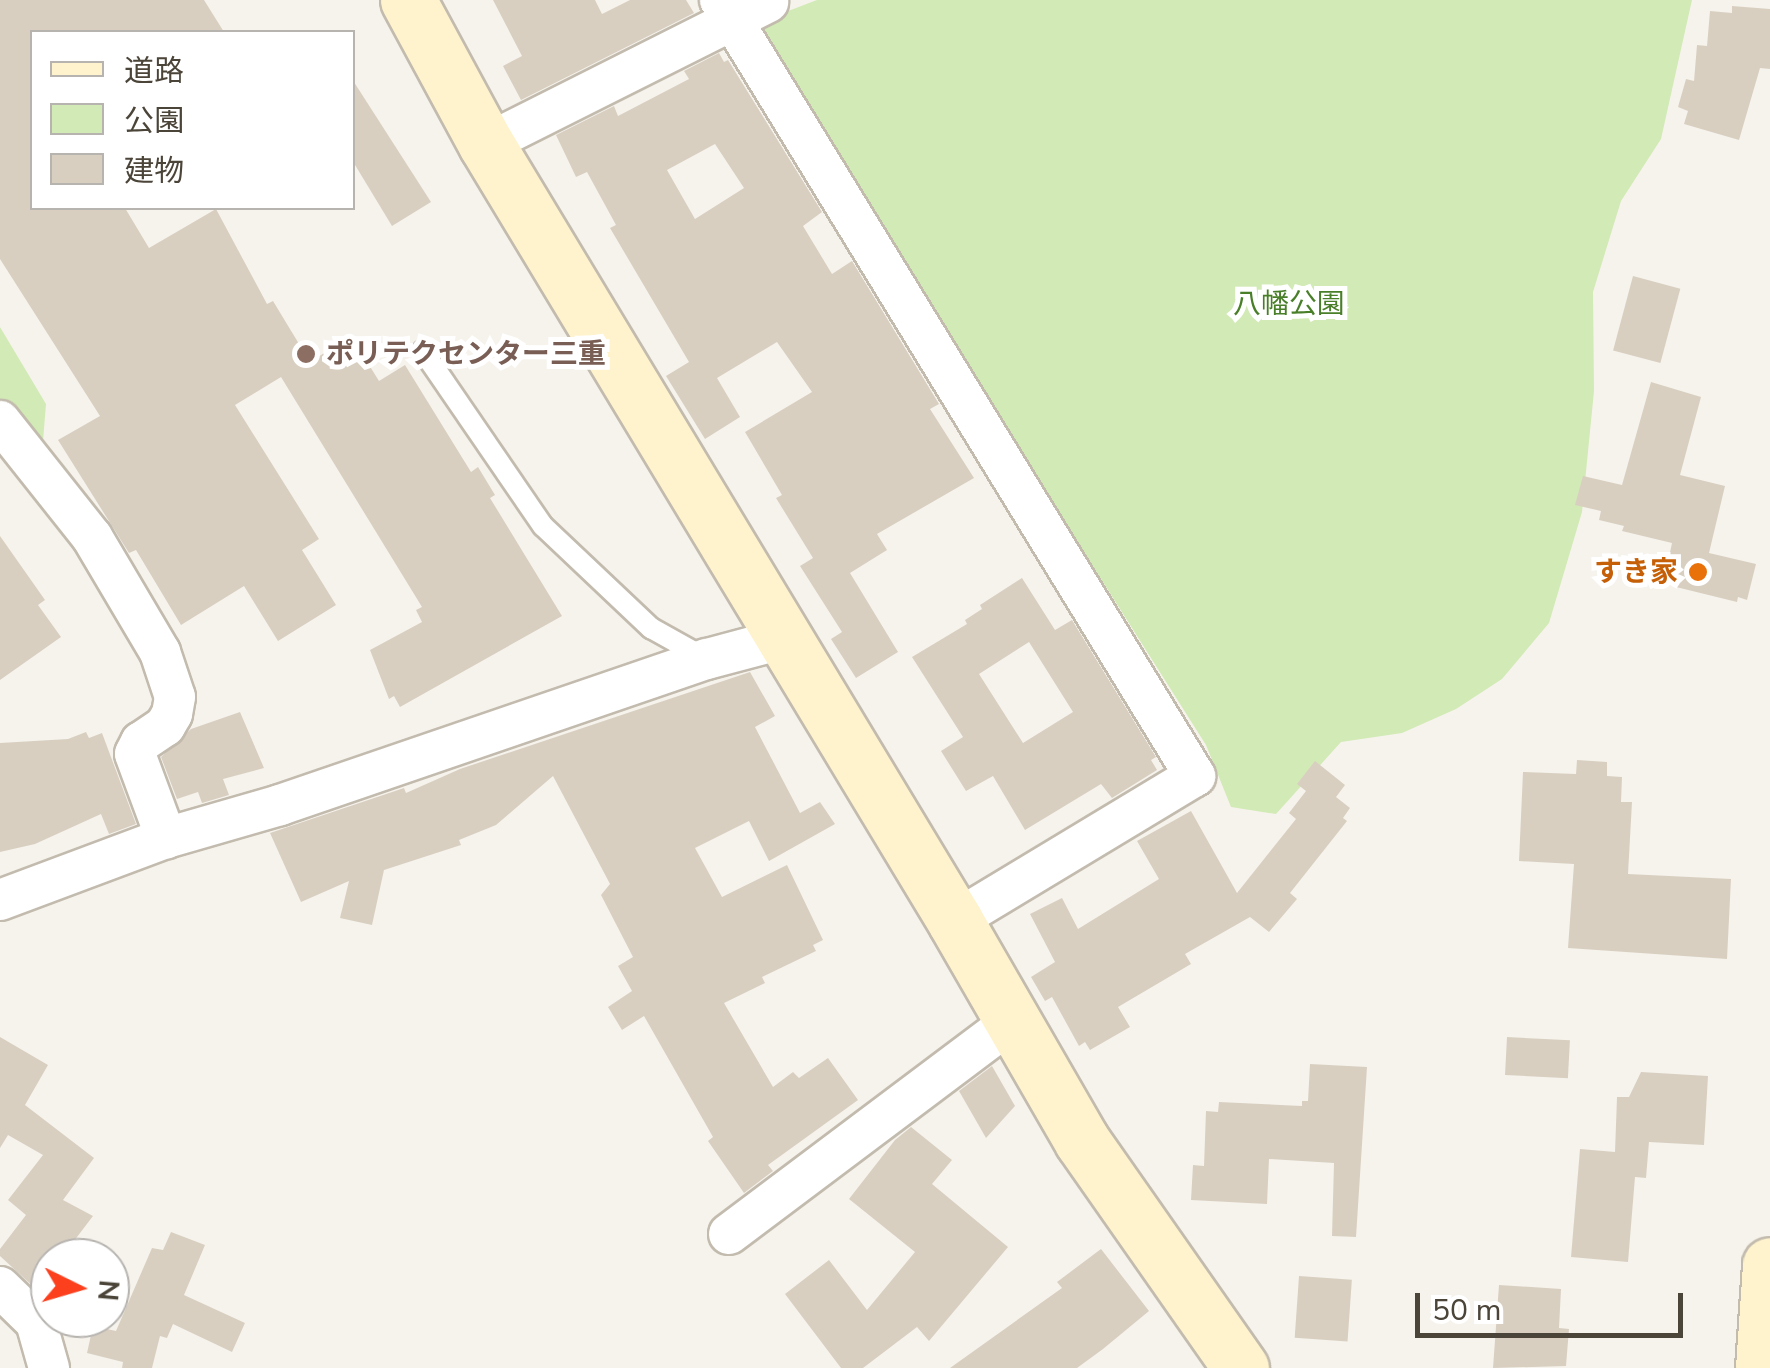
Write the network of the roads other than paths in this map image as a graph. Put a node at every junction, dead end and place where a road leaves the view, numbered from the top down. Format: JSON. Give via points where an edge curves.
{"nodes":[{"id":1,"x":408,"y":0,"type":"edge"},
{"id":2,"x":741,"y":6,"type":"edge"},
{"id":3,"x":486,"y":144,"type":"junction"},
{"id":4,"x":423,"y":351,"type":"dead end"},
{"id":5,"x":0,"y":421,"type":"edge"},
{"id":6,"x":786,"y":638,"type":"junction"},
{"id":7,"x":706,"y":659,"type":"junction"},
{"id":8,"x":166,"y":838,"type":"junction"},
{"id":9,"x":0,"y":900,"type":"edge"},
{"id":10,"x":956,"y":921,"type":"junction"},
{"id":11,"x":1013,"y":1020,"type":"junction"},
{"id":12,"x":729,"y":1234,"type":"dead end"},
{"id":13,"x":1770,"y":1265,"type":"edge"},
{"id":14,"x":0,"y":1286,"type":"edge"},
{"id":15,"x":49,"y":1368,"type":"edge"},
{"id":16,"x":1242,"y":1368,"type":"edge"},
{"id":17,"x":1763,"y":1368,"type":"edge"}],
"edges":[{"from":1,"to":3,"type":"street"},
{"from":2,"to":3,"type":"street"},
{"from":2,"to":10,"type":"street","via":[[1196,776]]},
{"from":3,"to":6,"type":"street"},
{"from":4,"to":7,"type":"lane","via":[[543,526],[651,628]]},
{"from":5,"to":8,"type":"street","via":[[92,537],[160,652],[175,697],[172,714],[135,754]]},
{"from":6,"to":7,"type":"street"},
{"from":6,"to":10,"type":"street"},
{"from":7,"to":8,"type":"street","via":[[280,806]]},
{"from":8,"to":9,"type":"street"},
{"from":10,"to":11,"type":"street"},
{"from":11,"to":12,"type":"street"},
{"from":11,"to":16,"type":"street","via":[[1082,1141]]},
{"from":13,"to":17,"type":"street"},
{"from":14,"to":15,"type":"street","via":[[36,1322]]}]}
